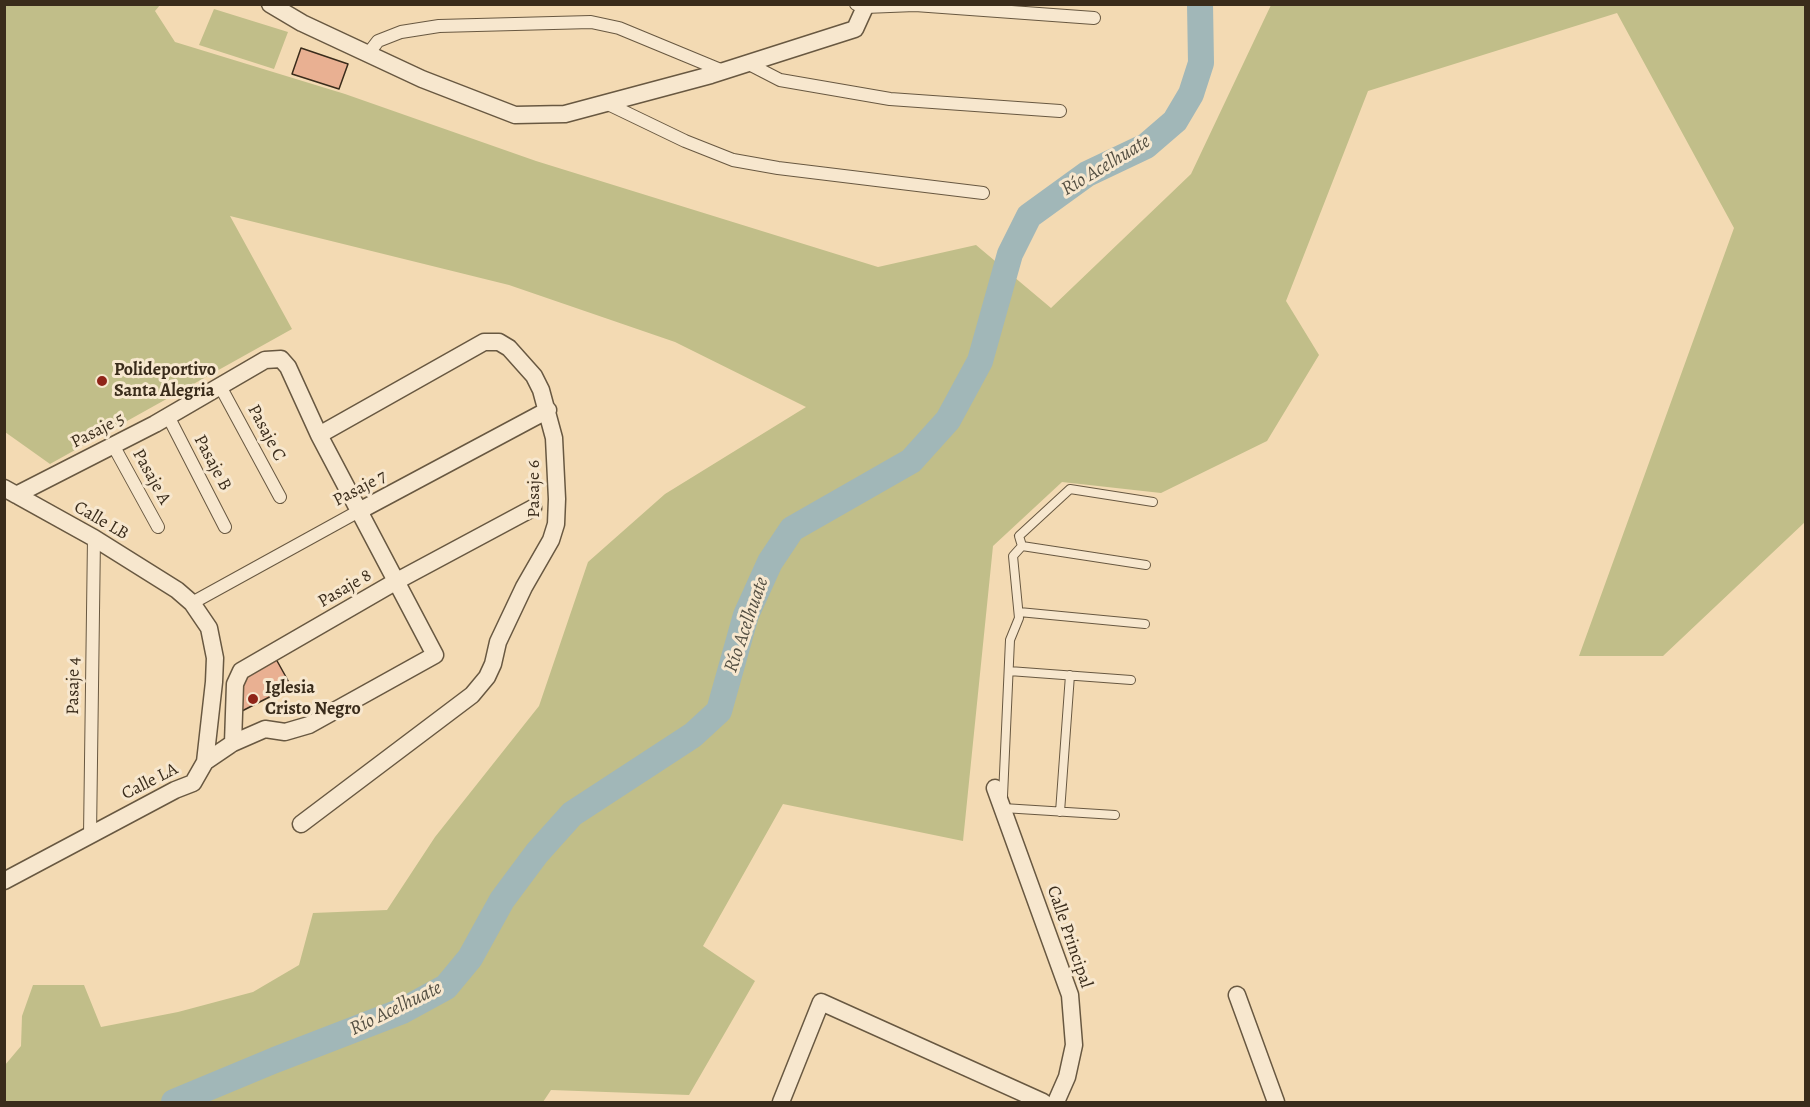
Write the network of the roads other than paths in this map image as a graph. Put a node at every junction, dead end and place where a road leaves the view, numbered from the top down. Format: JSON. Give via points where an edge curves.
{"nodes":[{"id":1,"x":273,"y":5,"type":"edge"},
{"id":2,"x":861,"y":6,"type":"edge"},
{"id":3,"x":1094,"y":18,"type":"dead end"},
{"id":4,"x":368,"y":54,"type":"junction"},
{"id":5,"x":747,"y":63,"type":"junction"},
{"id":6,"x":723,"y":71,"type":"junction"},
{"id":7,"x":606,"y":103,"type":"junction"},
{"id":8,"x":1060,"y":111,"type":"dead end"},
{"id":9,"x":983,"y":193,"type":"dead end"},
{"id":10,"x":220,"y":386,"type":"junction"},
{"id":11,"x":548,"y":410,"type":"junction"},
{"id":12,"x":168,"y":416,"type":"junction"},
{"id":13,"x":319,"y":435,"type":"junction"},
{"id":14,"x":112,"y":445,"type":"junction"},
{"id":15,"x":10,"y":491,"type":"edge"},
{"id":16,"x":279,"y":497,"type":"dead end"},
{"id":17,"x":1153,"y":501,"type":"dead end"},
{"id":18,"x":533,"y":508,"type":"dead end"},
{"id":19,"x":359,"y":511,"type":"junction"},
{"id":20,"x":158,"y":527,"type":"dead end"},
{"id":21,"x":225,"y":527,"type":"dead end"},
{"id":22,"x":94,"y":538,"type":"junction"},
{"id":23,"x":1022,"y":546,"type":"junction"},
{"id":24,"x":1146,"y":565,"type":"dead end"},
{"id":25,"x":395,"y":582,"type":"junction"},
{"id":26,"x":192,"y":603,"type":"junction"},
{"id":27,"x":1019,"y":612,"type":"junction"},
{"id":28,"x":1145,"y":624,"type":"dead end"},
{"id":29,"x":1009,"y":671,"type":"junction"},
{"id":30,"x":1070,"y":675,"type":"junction"},
{"id":31,"x":1131,"y":680,"type":"dead end"},
{"id":32,"x":233,"y":743,"type":"junction"},
{"id":33,"x":205,"y":762,"type":"junction"},
{"id":34,"x":995,"y":788,"type":"dead end"},
{"id":35,"x":1002,"y":808,"type":"junction"},
{"id":36,"x":1060,"y":812,"type":"junction"},
{"id":37,"x":1115,"y":815,"type":"dead end"},
{"id":38,"x":301,"y":824,"type":"dead end"},
{"id":39,"x":90,"y":835,"type":"junction"},
{"id":40,"x":4,"y":881,"type":"edge"},
{"id":41,"x":1238,"y":994,"type":"dead end"},
{"id":42,"x":781,"y":1102,"type":"edge"},
{"id":43,"x":1043,"y":1102,"type":"edge"},
{"id":44,"x":1056,"y":1102,"type":"edge"},
{"id":45,"x":1276,"y":1102,"type":"edge"}],
"edges":[{"from":1,"to":4,"type":"street"},
{"from":2,"to":3,"type":"street","via":[[915,5]]},
{"from":2,"to":5,"type":"street","via":[[855,29]]},
{"from":4,"to":6,"type":"street","via":[[378,41],[401,32],[439,26],[591,22],[619,28]]},
{"from":4,"to":7,"type":"street","via":[[514,115],[565,114]]},
{"from":5,"to":6,"type":"street"},
{"from":5,"to":8,"type":"street","via":[[780,80],[890,99]]},
{"from":6,"to":7,"type":"street"},
{"from":7,"to":9,"type":"street","via":[[733,160]]},
{"from":10,"to":12,"type":"street","name":"Pasaje 5"},
{"from":10,"to":13,"type":"street","name":"Pasaje 5","via":[[265,360],[281,359]]},
{"from":10,"to":16,"type":"street","name":"Pasaje C"},
{"from":11,"to":13,"type":"street","name":"Pasaje 6","via":[[534,376],[509,348],[499,342],[484,342]]},
{"from":11,"to":19,"type":"street","name":"Pasaje 7"},
{"from":11,"to":38,"type":"street","name":"Pasaje 6","via":[[554,438],[556,524],[498,642],[487,678],[472,695]]},
{"from":12,"to":14,"type":"street","name":"Pasaje 5"},
{"from":12,"to":21,"type":"street","name":"Pasaje B"},
{"from":13,"to":19,"type":"street"},
{"from":14,"to":15,"type":"street","name":"Pasaje 5"},
{"from":14,"to":20,"type":"street","name":"Pasaje A"},
{"from":15,"to":22,"type":"street","name":"Calle LB"},
{"from":17,"to":23,"type":"lane","via":[[1070,489],[1019,536]]},
{"from":18,"to":25,"type":"street","name":"Pasaje 8"},
{"from":19,"to":25,"type":"street"},
{"from":19,"to":26,"type":"street","name":"Pasaje 7"},
{"from":22,"to":26,"type":"street","name":"Calle LB"},
{"from":22,"to":39,"type":"street","name":"Pasaje 4"},
{"from":23,"to":24,"type":"lane"},
{"from":23,"to":27,"type":"lane","via":[[1013,556]]},
{"from":25,"to":32,"type":"street","name":"Pasaje 8","via":[[241,671],[235,684]]},
{"from":25,"to":32,"type":"street","via":[[435,655],[309,725],[285,732],[265,729]]},
{"from":26,"to":33,"type":"street","via":[[209,628],[215,658]]},
{"from":27,"to":28,"type":"lane"},
{"from":27,"to":29,"type":"lane","via":[[1010,640]]},
{"from":29,"to":30,"type":"lane"},
{"from":29,"to":35,"type":"lane"},
{"from":30,"to":31,"type":"lane"},
{"from":30,"to":36,"type":"lane"},
{"from":32,"to":33,"type":"street"},
{"from":33,"to":39,"type":"street","name":"Calle LA","via":[[193,783]]},
{"from":34,"to":35,"type":"street","name":"Calle Principal"},
{"from":35,"to":36,"type":"lane"},
{"from":35,"to":44,"type":"street","name":"Calle Principal","via":[[1070,995],[1074,1045]]},
{"from":36,"to":37,"type":"lane"},
{"from":39,"to":40,"type":"street","name":"Calle LA"},
{"from":41,"to":45,"type":"street"},
{"from":42,"to":43,"type":"street","via":[[821,1002]]}]}
